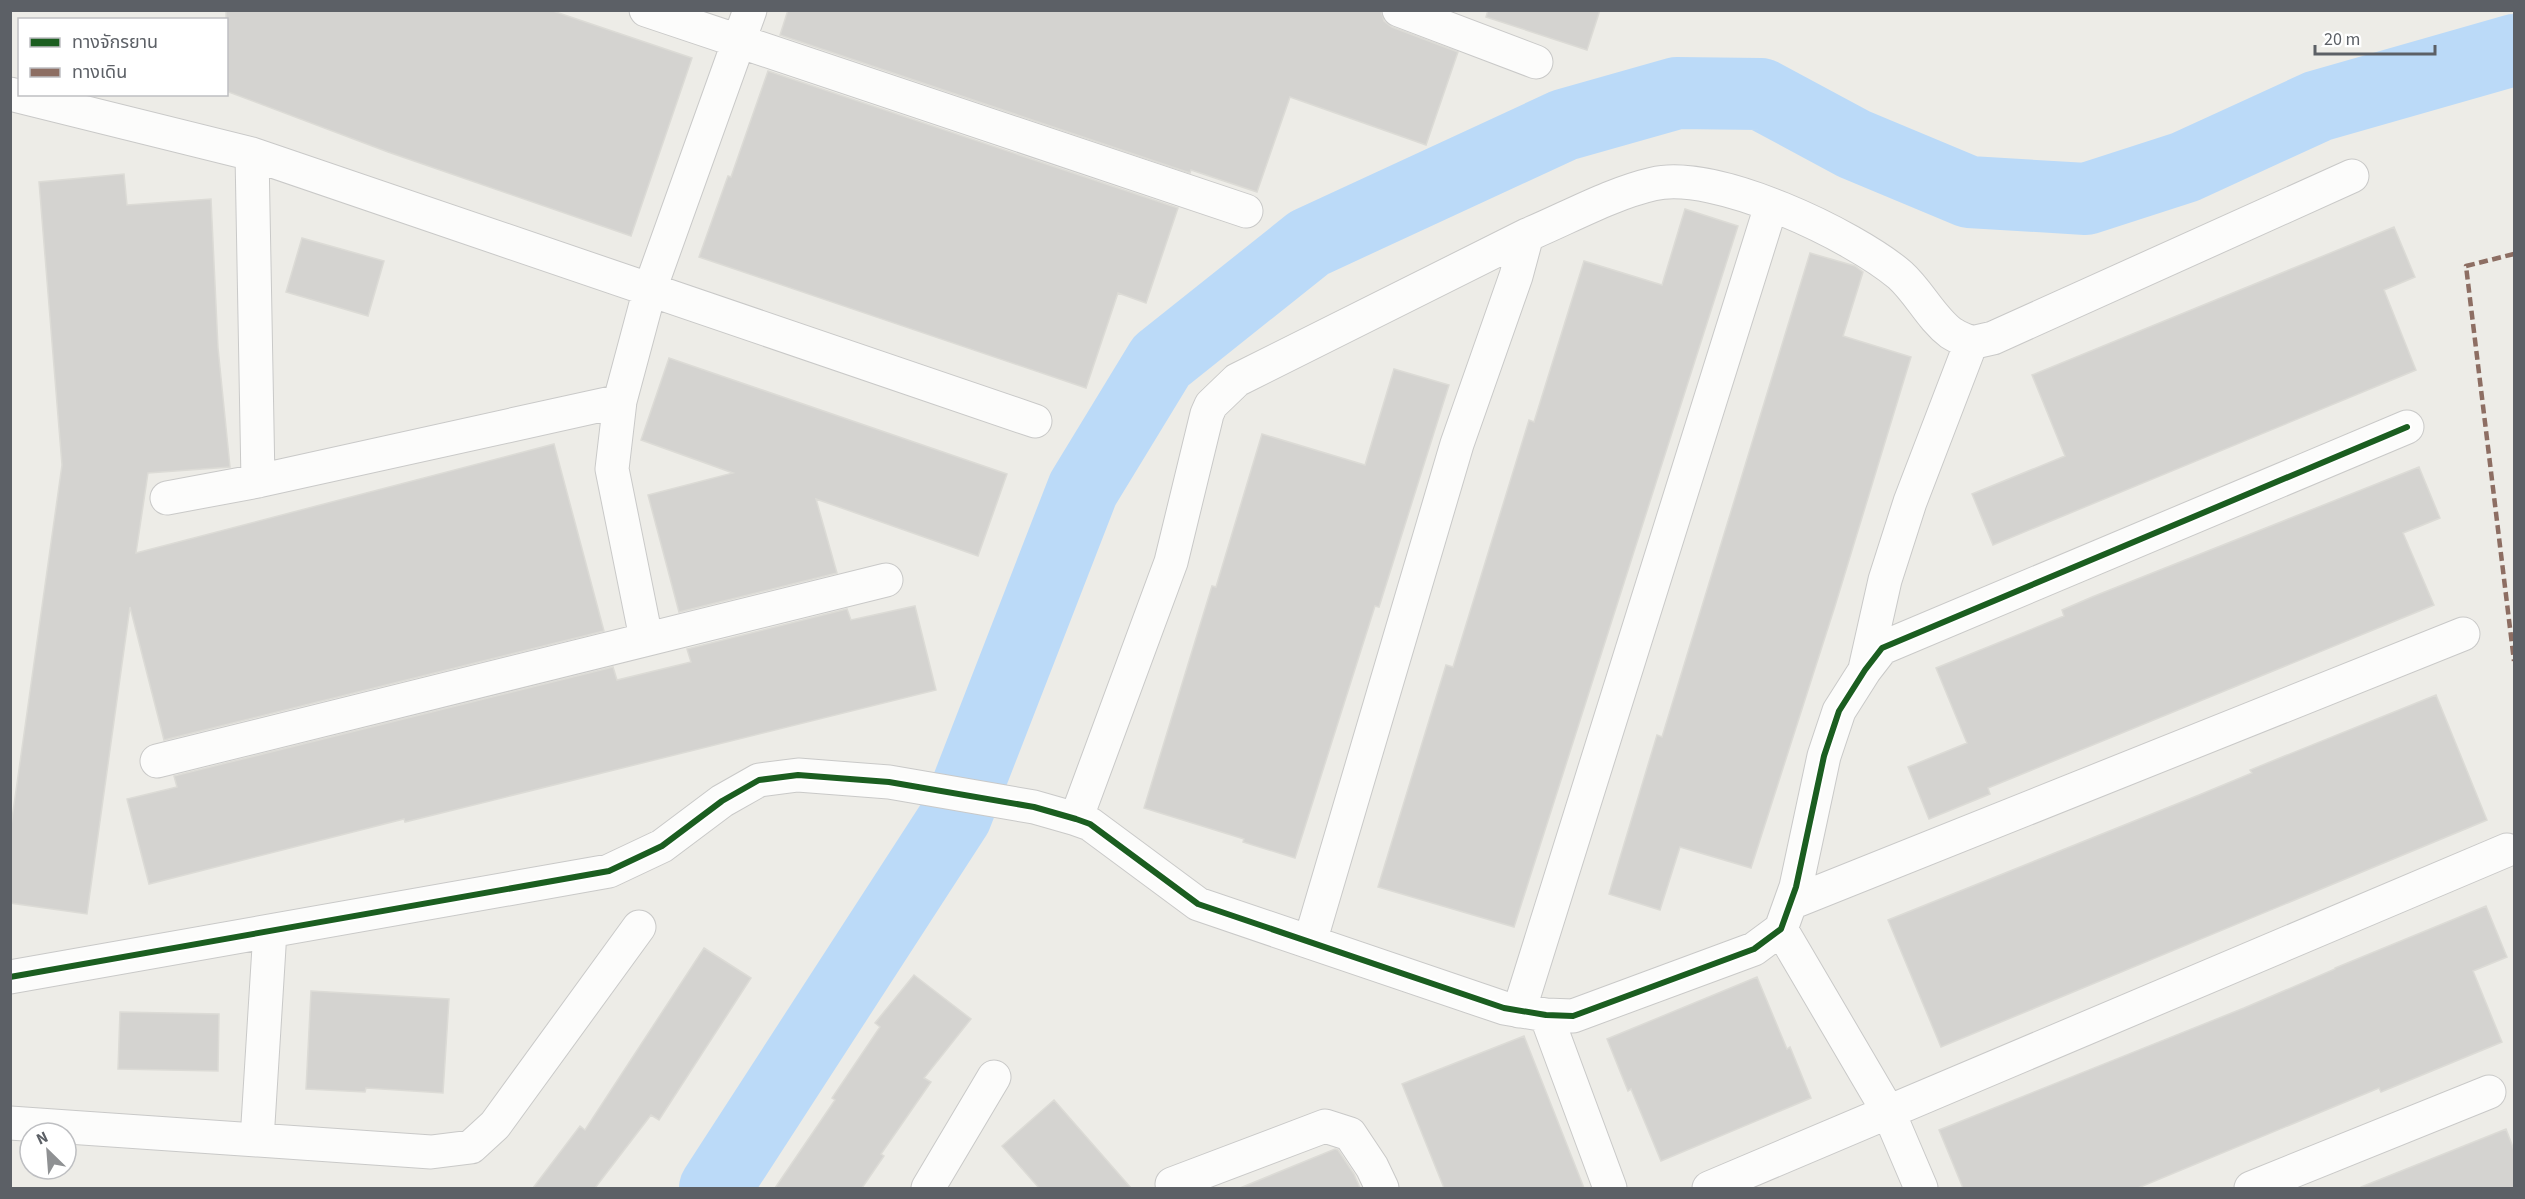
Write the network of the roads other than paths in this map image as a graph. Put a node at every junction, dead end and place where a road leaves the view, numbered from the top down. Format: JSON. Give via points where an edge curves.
{"nodes":[{"id":1,"x":646,"y":10,"type":"edge"},
{"id":2,"x":750,"y":10,"type":"edge"},
{"id":3,"x":1399,"y":10,"type":"edge"},
{"id":4,"x":740,"y":43,"type":"junction"},
{"id":5,"x":1536,"y":62,"type":"dead end"},
{"id":6,"x":18,"y":96,"type":"edge"},
{"id":7,"x":252,"y":154,"type":"junction"},
{"id":8,"x":2352,"y":176,"type":"dead end"},
{"id":9,"x":1771,"y":206,"type":"junction"},
{"id":10,"x":1246,"y":211,"type":"dead end"},
{"id":11,"x":1527,"y":235,"type":"junction"},
{"id":12,"x":650,"y":289,"type":"junction"},
{"id":13,"x":1971,"y":344,"type":"junction"},
{"id":14,"x":620,"y":401,"type":"junction"},
{"id":15,"x":1035,"y":421,"type":"dead end"},
{"id":16,"x":2407,"y":427,"type":"dead end"},
{"id":17,"x":258,"y":481,"type":"junction"},
{"id":18,"x":167,"y":498,"type":"dead end"},
{"id":19,"x":886,"y":580,"type":"dead end"},
{"id":20,"x":2463,"y":634,"type":"dead end"},
{"id":21,"x":646,"y":638,"type":"junction"},
{"id":22,"x":1865,"y":670,"type":"junction"},
{"id":23,"x":157,"y":761,"type":"dead end"},
{"id":24,"x":1076,"y":819,"type":"junction"},
{"id":25,"x":2507,"y":850,"type":"dead end"},
{"id":26,"x":1786,"y":916,"type":"junction"},
{"id":27,"x":639,"y":927,"type":"dead end"},
{"id":28,"x":270,"y":932,"type":"junction"},
{"id":29,"x":1310,"y":942,"type":"junction"},
{"id":30,"x":10,"y":977,"type":"edge"},
{"id":31,"x":1532,"y":1013,"type":"junction"},
{"id":32,"x":994,"y":1077,"type":"dead end"},
{"id":33,"x":2489,"y":1092,"type":"dead end"},
{"id":34,"x":1889,"y":1113,"type":"junction"},
{"id":35,"x":10,"y":1123,"type":"edge"},
{"id":36,"x":257,"y":1140,"type":"junction"},
{"id":37,"x":1172,"y":1184,"type":"dead end"},
{"id":38,"x":928,"y":1188,"type":"edge"},
{"id":39,"x":1382,"y":1188,"type":"edge"},
{"id":40,"x":1610,"y":1188,"type":"edge"},
{"id":41,"x":1709,"y":1188,"type":"edge"},
{"id":42,"x":1921,"y":1188,"type":"edge"},
{"id":43,"x":2251,"y":1188,"type":"edge"}],
"edges":[{"from":1,"to":4,"type":"street"},
{"from":2,"to":4,"type":"street"},
{"from":3,"to":5,"type":"street"},
{"from":4,"to":10,"type":"street"},
{"from":4,"to":12,"type":"street"},
{"from":6,"to":7,"type":"street"},
{"from":7,"to":12,"type":"street"},
{"from":7,"to":17,"type":"street"},
{"from":8,"to":13,"type":"street","via":[[1993,338]]},
{"from":9,"to":11,"type":"street","via":[[1701,183],[1654,183]]},
{"from":9,"to":13,"type":"street","via":[[1870,254],[1901,276],[1950,332]]},
{"from":9,"to":31,"type":"street"},
{"from":11,"to":24,"type":"street","via":[[1237,380],[1211,405],[1171,562]]},
{"from":11,"to":29,"type":"street","via":[[1456,444]]},
{"from":12,"to":14,"type":"street"},
{"from":12,"to":15,"type":"street"},
{"from":13,"to":22,"type":"street","via":[[1910,502],[1885,580]]},
{"from":14,"to":17,"type":"street"},
{"from":14,"to":21,"type":"street","via":[[612,469]]},
{"from":16,"to":22,"type":"street","via":[[1916,632],[1882,648]]},
{"from":17,"to":18,"type":"street"},
{"from":19,"to":21,"type":"street"},
{"from":20,"to":26,"type":"street"},
{"from":21,"to":23,"type":"street"},
{"from":22,"to":26,"type":"street","via":[[1839,711],[1824,756],[1796,887]]},
{"from":24,"to":28,"type":"street","via":[[991,799],[889,782],[798,775],[759,780],[722,801],[662,846],[609,871]]},
{"from":24,"to":29,"type":"street","via":[[1090,824],[1198,904]]},
{"from":25,"to":34,"type":"street"},
{"from":26,"to":31,"type":"street","via":[[1754,949],[1573,1016]]},
{"from":26,"to":34,"type":"street"},
{"from":27,"to":36,"type":"street","via":[[495,1125],[471,1147],[431,1152]]},
{"from":28,"to":30,"type":"street"},
{"from":28,"to":36,"type":"street"},
{"from":29,"to":31,"type":"street","via":[[1504,1008]]},
{"from":31,"to":40,"type":"street"},
{"from":32,"to":38,"type":"street"},
{"from":33,"to":43,"type":"street"},
{"from":34,"to":41,"type":"street"},
{"from":34,"to":42,"type":"street"},
{"from":35,"to":36,"type":"street"},
{"from":37,"to":39,"type":"street","via":[[1325,1126],[1350,1134]]}]}
